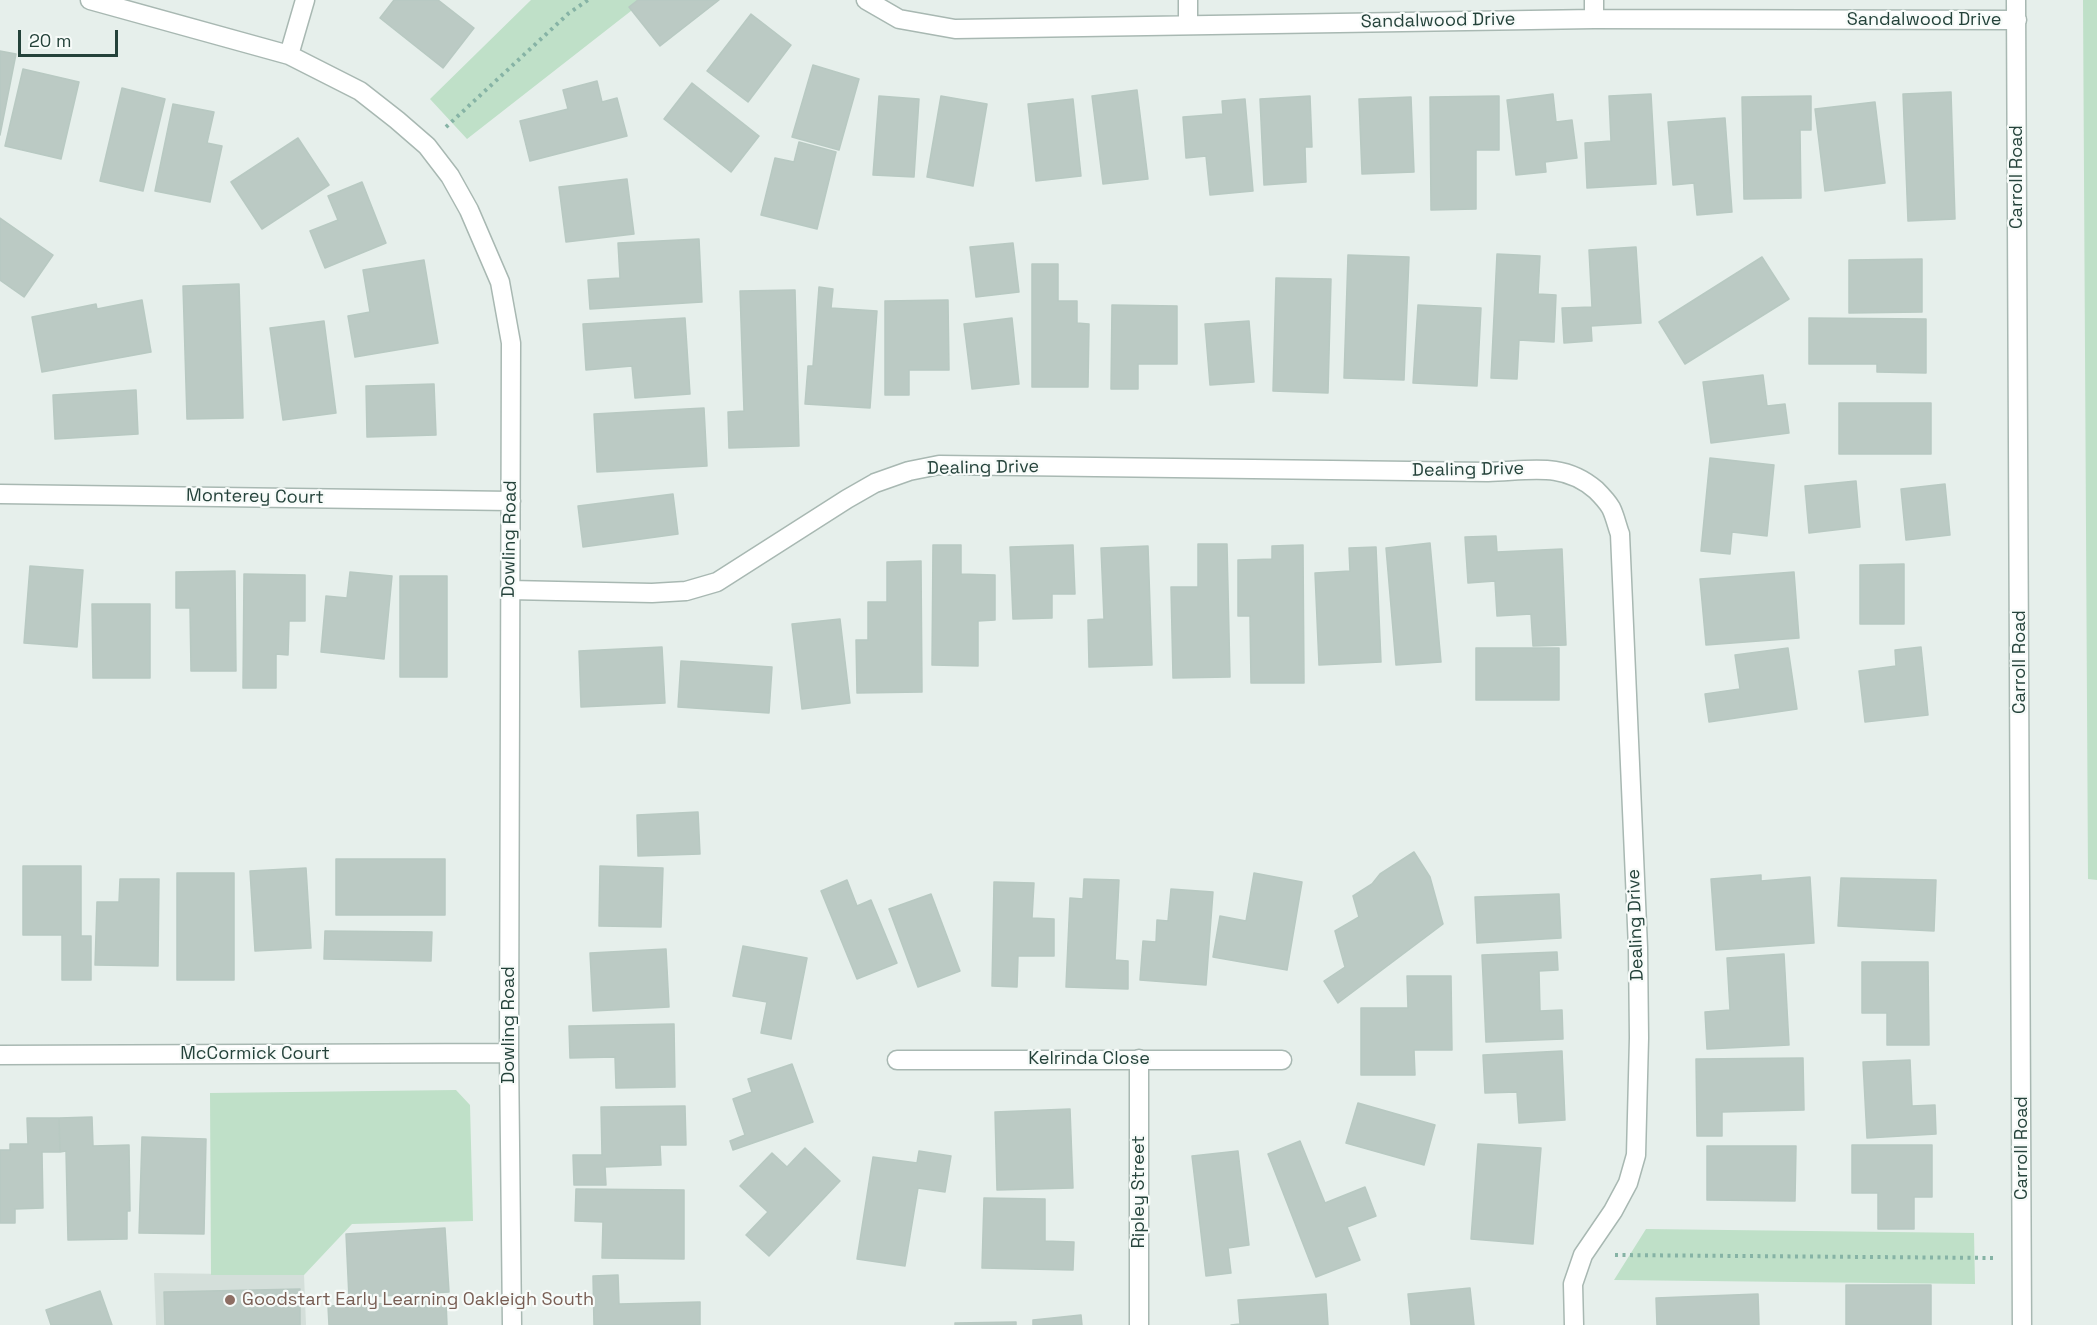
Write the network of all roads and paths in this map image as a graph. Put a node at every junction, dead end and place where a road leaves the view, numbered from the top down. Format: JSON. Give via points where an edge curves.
{"nodes":[{"id":1,"x":90,"y":0,"type":"edge"},
{"id":2,"x":305,"y":0,"type":"edge"},
{"id":3,"x":588,"y":0,"type":"edge"},
{"id":4,"x":866,"y":0,"type":"edge"},
{"id":5,"x":1188,"y":0,"type":"edge"},
{"id":6,"x":1594,"y":0,"type":"edge"},
{"id":7,"x":2016,"y":0,"type":"edge"},
{"id":8,"x":1594,"y":19,"type":"junction"},
{"id":9,"x":2016,"y":20,"type":"junction"},
{"id":10,"x":1188,"y":25,"type":"junction"},
{"id":11,"x":289,"y":55,"type":"junction"},
{"id":12,"x":427,"y":146,"type":"junction"},
{"id":13,"x":0,"y":494,"type":"edge"},
{"id":14,"x":511,"y":501,"type":"junction"},
{"id":15,"x":510,"y":590,"type":"junction"},
{"id":16,"x":509,"y":1053,"type":"junction"},
{"id":17,"x":0,"y":1055,"type":"edge"},
{"id":18,"x":1139,"y":1059,"type":"junction"},
{"id":19,"x":897,"y":1060,"type":"dead end"},
{"id":20,"x":1281,"y":1060,"type":"dead end"},
{"id":21,"x":1583,"y":1255,"type":"junction"},
{"id":22,"x":2022,"y":1258,"type":"junction"},
{"id":23,"x":512,"y":1325,"type":"edge"},
{"id":24,"x":1139,"y":1325,"type":"edge"},
{"id":25,"x":1574,"y":1325,"type":"edge"},
{"id":26,"x":2022,"y":1325,"type":"edge"}],
"edges":[{"from":1,"to":11,"type":"street","name":"Dowling Road"},
{"from":2,"to":11,"type":"street"},
{"from":3,"to":12,"type":"path","via":[[569,13]]},
{"from":4,"to":10,"type":"street","name":"Sandalwood Drive","via":[[899,19],[955,29]]},
{"from":5,"to":10,"type":"street"},
{"from":6,"to":8,"type":"street"},
{"from":7,"to":9,"type":"street","name":"Carroll Road"},
{"from":8,"to":9,"type":"street","name":"Sandalwood Drive"},
{"from":8,"to":10,"type":"street","name":"Sandalwood Drive"},
{"from":9,"to":22,"type":"street","name":"Carroll Road"},
{"from":11,"to":12,"type":"street","name":"Dowling Road","via":[[360,91]]},
{"from":12,"to":14,"type":"street","name":"Dowling Road","via":[[469,210],[500,282],[511,343]]},
{"from":13,"to":14,"type":"street","name":"Monterey Court"},
{"from":14,"to":15,"type":"street","name":"Dowling Road"},
{"from":15,"to":16,"type":"street","name":"Dowling Road"},
{"from":15,"to":21,"type":"street","name":"Dealing Drive","via":[[652,593],[686,591],[717,582],[875,483],[939,465],[1488,472],[1556,469],[1586,482],[1610,507],[1620,534],[1639,1038],[1636,1155],[1628,1183]]},
{"from":16,"to":17,"type":"street","name":"McCormick Court"},
{"from":16,"to":23,"type":"street","name":"Dowling Road"},
{"from":18,"to":19,"type":"street","name":"Kelrinda Close"},
{"from":18,"to":20,"type":"street","name":"Kelrinda Close"},
{"from":18,"to":24,"type":"street","name":"Ripley Street"},
{"from":21,"to":22,"type":"path"},
{"from":21,"to":25,"type":"street","name":"Dealing Drive","via":[[1573,1284]]},
{"from":22,"to":26,"type":"street","name":"Carroll Road"}]}
